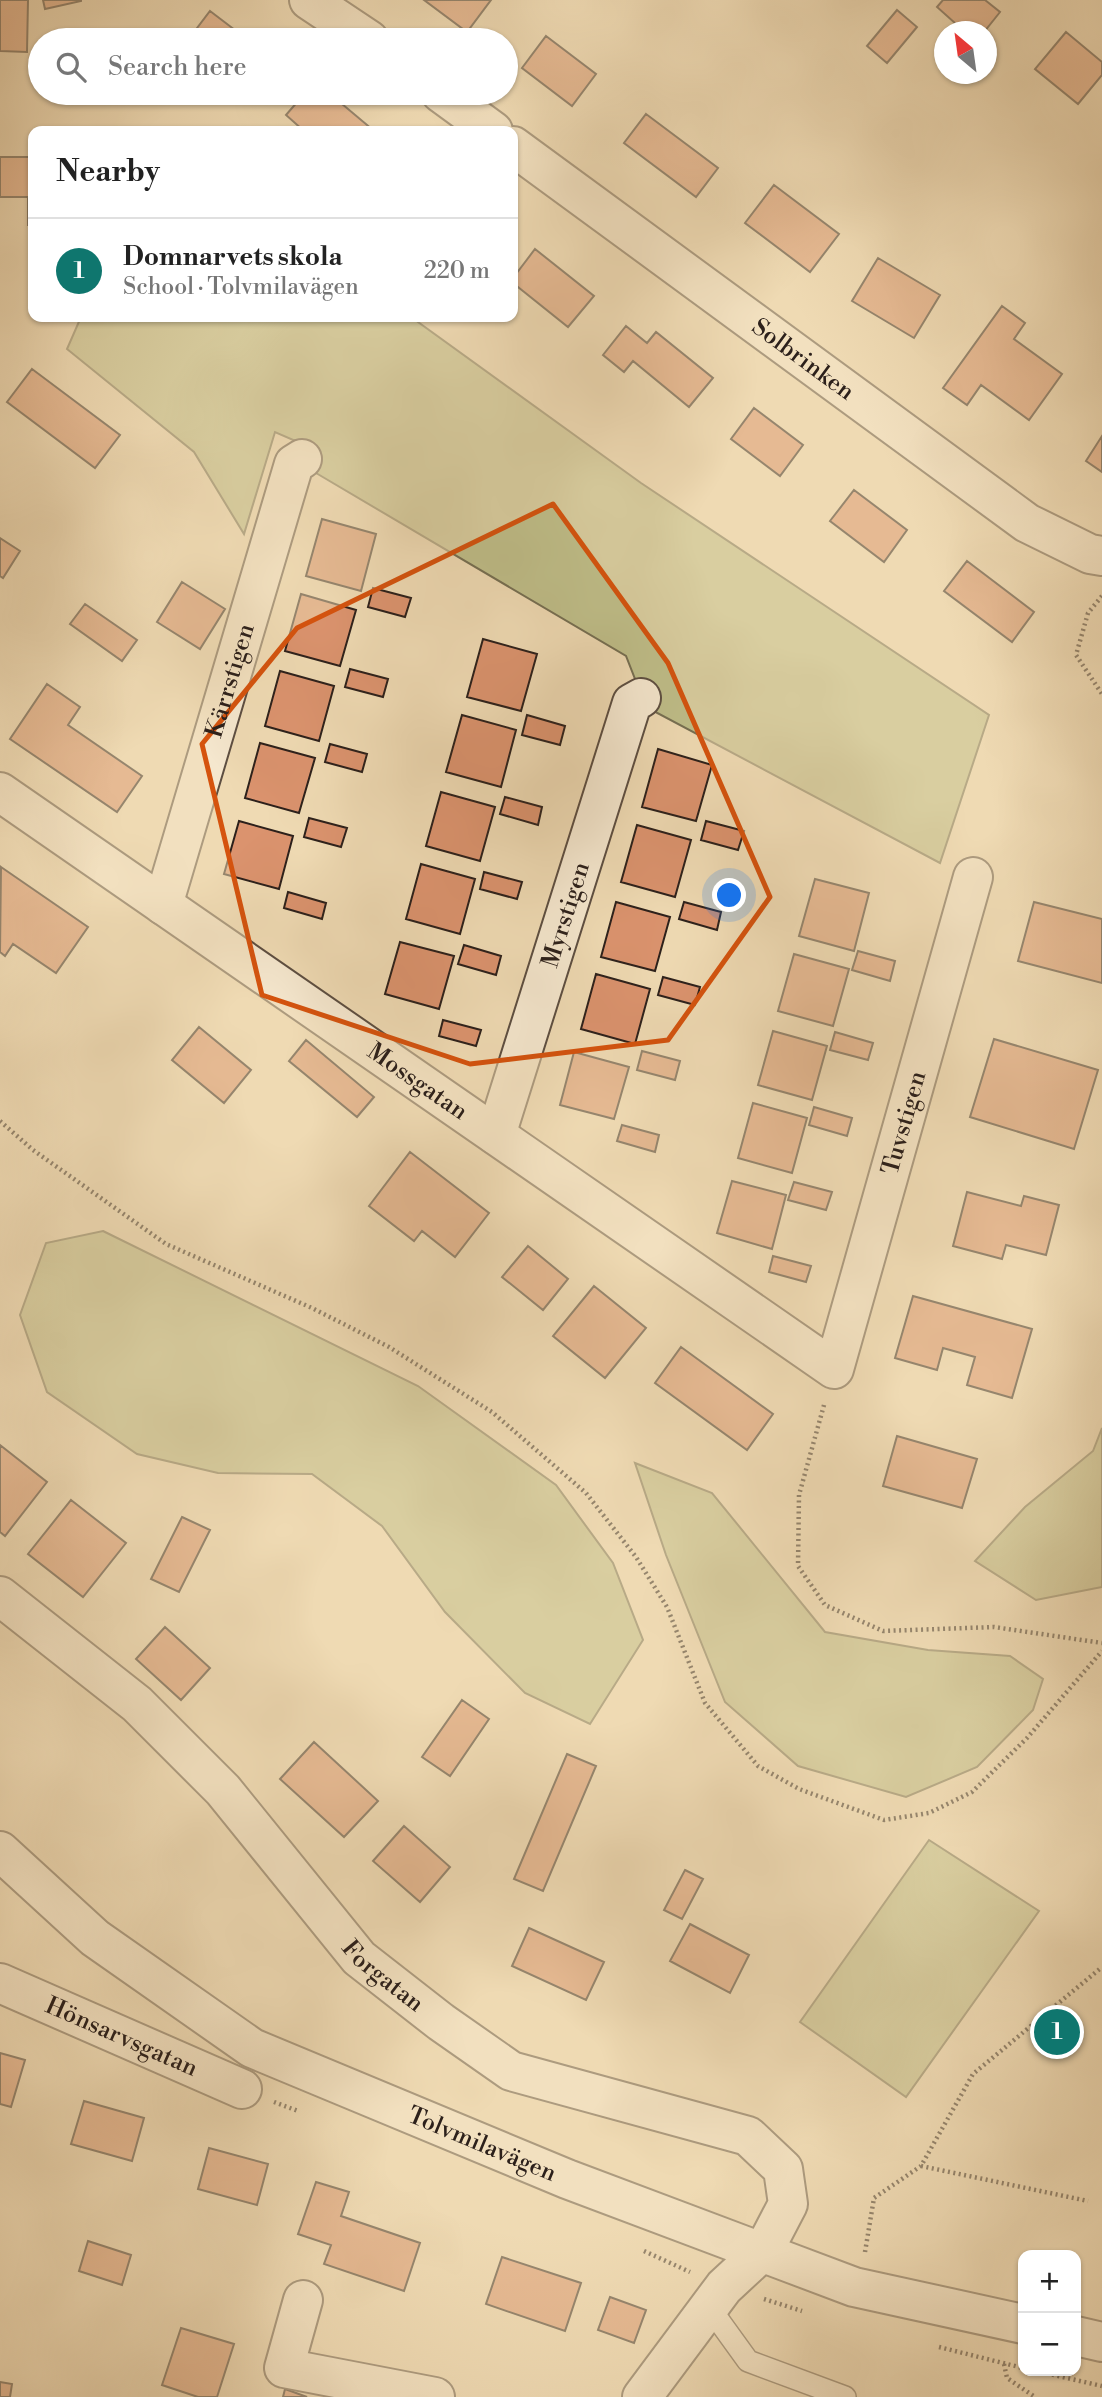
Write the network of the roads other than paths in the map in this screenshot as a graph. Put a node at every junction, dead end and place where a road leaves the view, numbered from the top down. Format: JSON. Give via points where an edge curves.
{"nodes":[{"id":1,"x":309,"y":0,"type":"edge"},
{"id":2,"x":351,"y":28,"type":"edge"},
{"id":3,"x":457,"y":105,"type":"edge"},
{"id":4,"x":486,"y":126,"type":"edge"},
{"id":5,"x":518,"y":150,"type":"edge"},
{"id":6,"x":302,"y":459,"type":"dead end"},
{"id":7,"x":1102,"y":556,"type":"edge"},
{"id":8,"x":641,"y":698,"type":"dead end"},
{"id":9,"x":0,"y":792,"type":"edge"},
{"id":10,"x":973,"y":877,"type":"dead end"},
{"id":11,"x":163,"y":905,"type":"junction"},
{"id":12,"x":496,"y":1135,"type":"junction"},
{"id":13,"x":834,"y":1369,"type":"joint"},
{"id":14,"x":0,"y":1596,"type":"edge"},
{"id":15,"x":0,"y":1851,"type":"edge"},
{"id":16,"x":0,"y":1983,"type":"edge"},
{"id":17,"x":242,"y":2090,"type":"dead end"},
{"id":18,"x":764,"y":2250,"type":"junction"},
{"id":19,"x":303,"y":2300,"type":"dead end"},
{"id":20,"x":709,"y":2307,"type":"junction"},
{"id":21,"x":1018,"y":2323,"type":"edge"},
{"id":22,"x":1081,"y":2337,"type":"edge"},
{"id":23,"x":1102,"y":2342,"type":"edge"},
{"id":24,"x":435,"y":2397,"type":"edge"},
{"id":25,"x":642,"y":2397,"type":"edge"},
{"id":26,"x":845,"y":2397,"type":"edge"}],
"edges":[{"from":1,"to":2,"type":"street"},
{"from":3,"to":4,"type":"street"},
{"from":5,"to":7,"type":"street","name":"Solbrinken","via":[[1027,523]]},
{"from":6,"to":11,"type":"street","name":"Kärrstigen","via":[[294,464]]},
{"from":8,"to":12,"type":"street","name":"Myrstigen","via":[[632,703]]},
{"from":9,"to":11,"type":"street","name":"Mossgatan"},
{"from":10,"to":13,"type":"street","name":"Tuvstigen"},
{"from":11,"to":12,"type":"street","name":"Mossgatan"},
{"from":12,"to":13,"type":"street","name":"Mossgatan"},
{"from":14,"to":18,"type":"street","name":"Forgatan","via":[[137,1704],[223,1790],[359,1958],[441,2022],[511,2071],[748,2136],[783,2169],[788,2204]]},
{"from":15,"to":18,"type":"street","name":"Tolvmilavägen","via":[[95,1938],[252,2048],[568,2179]]},
{"from":16,"to":17,"type":"street","name":"Hönsarvsgatan"},
{"from":18,"to":20,"type":"street","name":"Forgatan"},
{"from":18,"to":21,"type":"street","name":"Tolvmilavägen","via":[[854,2287]]},
{"from":19,"to":24,"type":"street","via":[[284,2368]]},
{"from":20,"to":25,"type":"street","name":"Forgatan"},
{"from":20,"to":26,"type":"lane","via":[[748,2361]]},
{"from":22,"to":23,"type":"street"}]}
